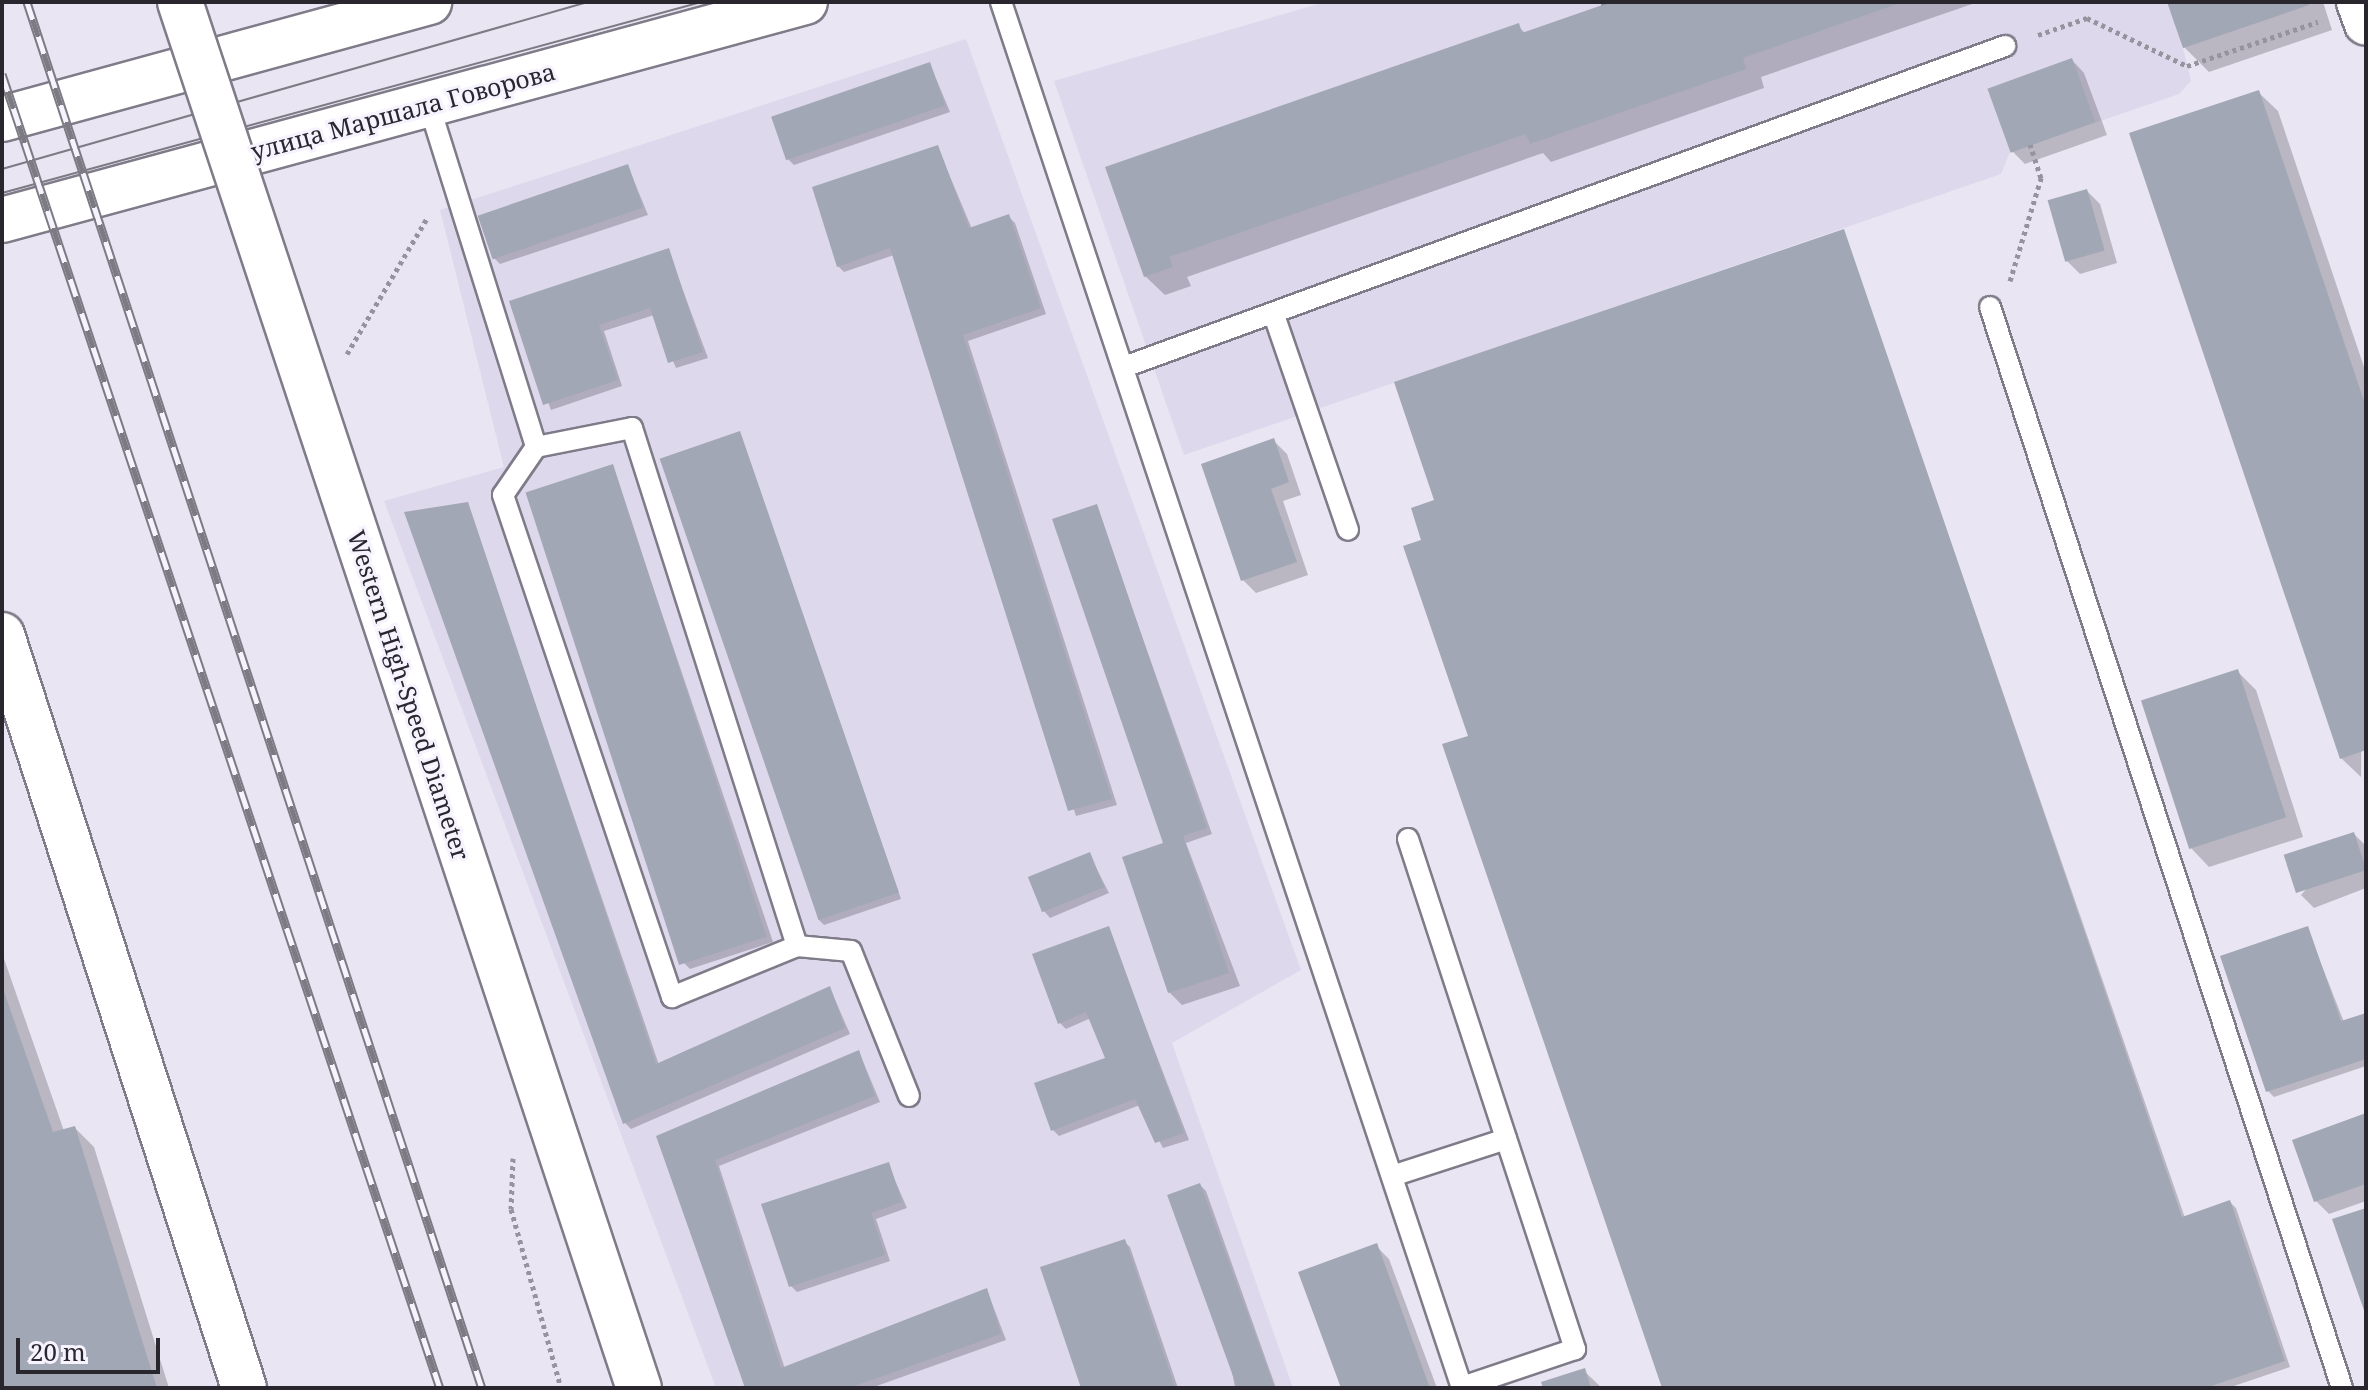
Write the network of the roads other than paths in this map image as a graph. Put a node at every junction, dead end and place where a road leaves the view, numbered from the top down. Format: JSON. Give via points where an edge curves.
{"nodes":[{"id":1,"x":180,"y":2,"type":"edge"},
{"id":2,"x":429,"y":2,"type":"edge"},
{"id":3,"x":805,"y":2,"type":"edge"},
{"id":4,"x":1001,"y":2,"type":"edge"},
{"id":5,"x":2005,"y":46,"type":"road end"},
{"id":6,"x":429,"y":105,"type":"junction"},
{"id":7,"x":2,"y":119,"type":"edge"},
{"id":8,"x":2,"y":220,"type":"edge"},
{"id":9,"x":1990,"y":307,"type":"road end"},
{"id":10,"x":1274,"y":315,"type":"junction"},
{"id":11,"x":1124,"y":367,"type":"junction"},
{"id":12,"x":536,"y":447,"type":"junction"},
{"id":13,"x":1348,"y":530,"type":"dead end"},
{"id":14,"x":2,"y":635,"type":"edge"},
{"id":15,"x":1408,"y":839,"type":"dead end"},
{"id":16,"x":797,"y":946,"type":"junction"},
{"id":17,"x":909,"y":1096,"type":"dead end"},
{"id":18,"x":1506,"y":1139,"type":"junction"},
{"id":19,"x":1392,"y":1176,"type":"junction"},
{"id":20,"x":1462,"y":1387,"type":"edge"},
{"id":21,"x":244,"y":1388,"type":"edge"},
{"id":22,"x":639,"y":1388,"type":"edge"},
{"id":23,"x":2342,"y":1388,"type":"edge"}],
"edges":[{"from":1,"to":22,"type":"main road","name":"Western High-Speed Diameter","bridge":true},
{"from":2,"to":7,"type":"main road"},
{"from":3,"to":6,"type":"main road","name":"улица Маршала Говорова"},
{"from":4,"to":11,"type":"lane"},
{"from":5,"to":10,"type":"lane"},
{"from":6,"to":8,"type":"main road","name":"улица Маршала Говорова"},
{"from":6,"to":12,"type":"lane"},
{"from":9,"to":23,"type":"lane"},
{"from":10,"to":11,"type":"lane"},
{"from":10,"to":13,"type":"lane"},
{"from":11,"to":19,"type":"lane"},
{"from":12,"to":16,"type":"lane","via":[[632,428]]},
{"from":12,"to":16,"type":"lane","via":[[503,495],[672,997]]},
{"from":14,"to":21,"type":"main road"},
{"from":15,"to":18,"type":"lane"},
{"from":16,"to":17,"type":"lane","via":[[851,951]]},
{"from":18,"to":19,"type":"lane"},
{"from":18,"to":20,"type":"lane","via":[[1575,1349]]},
{"from":19,"to":20,"type":"lane"}]}
